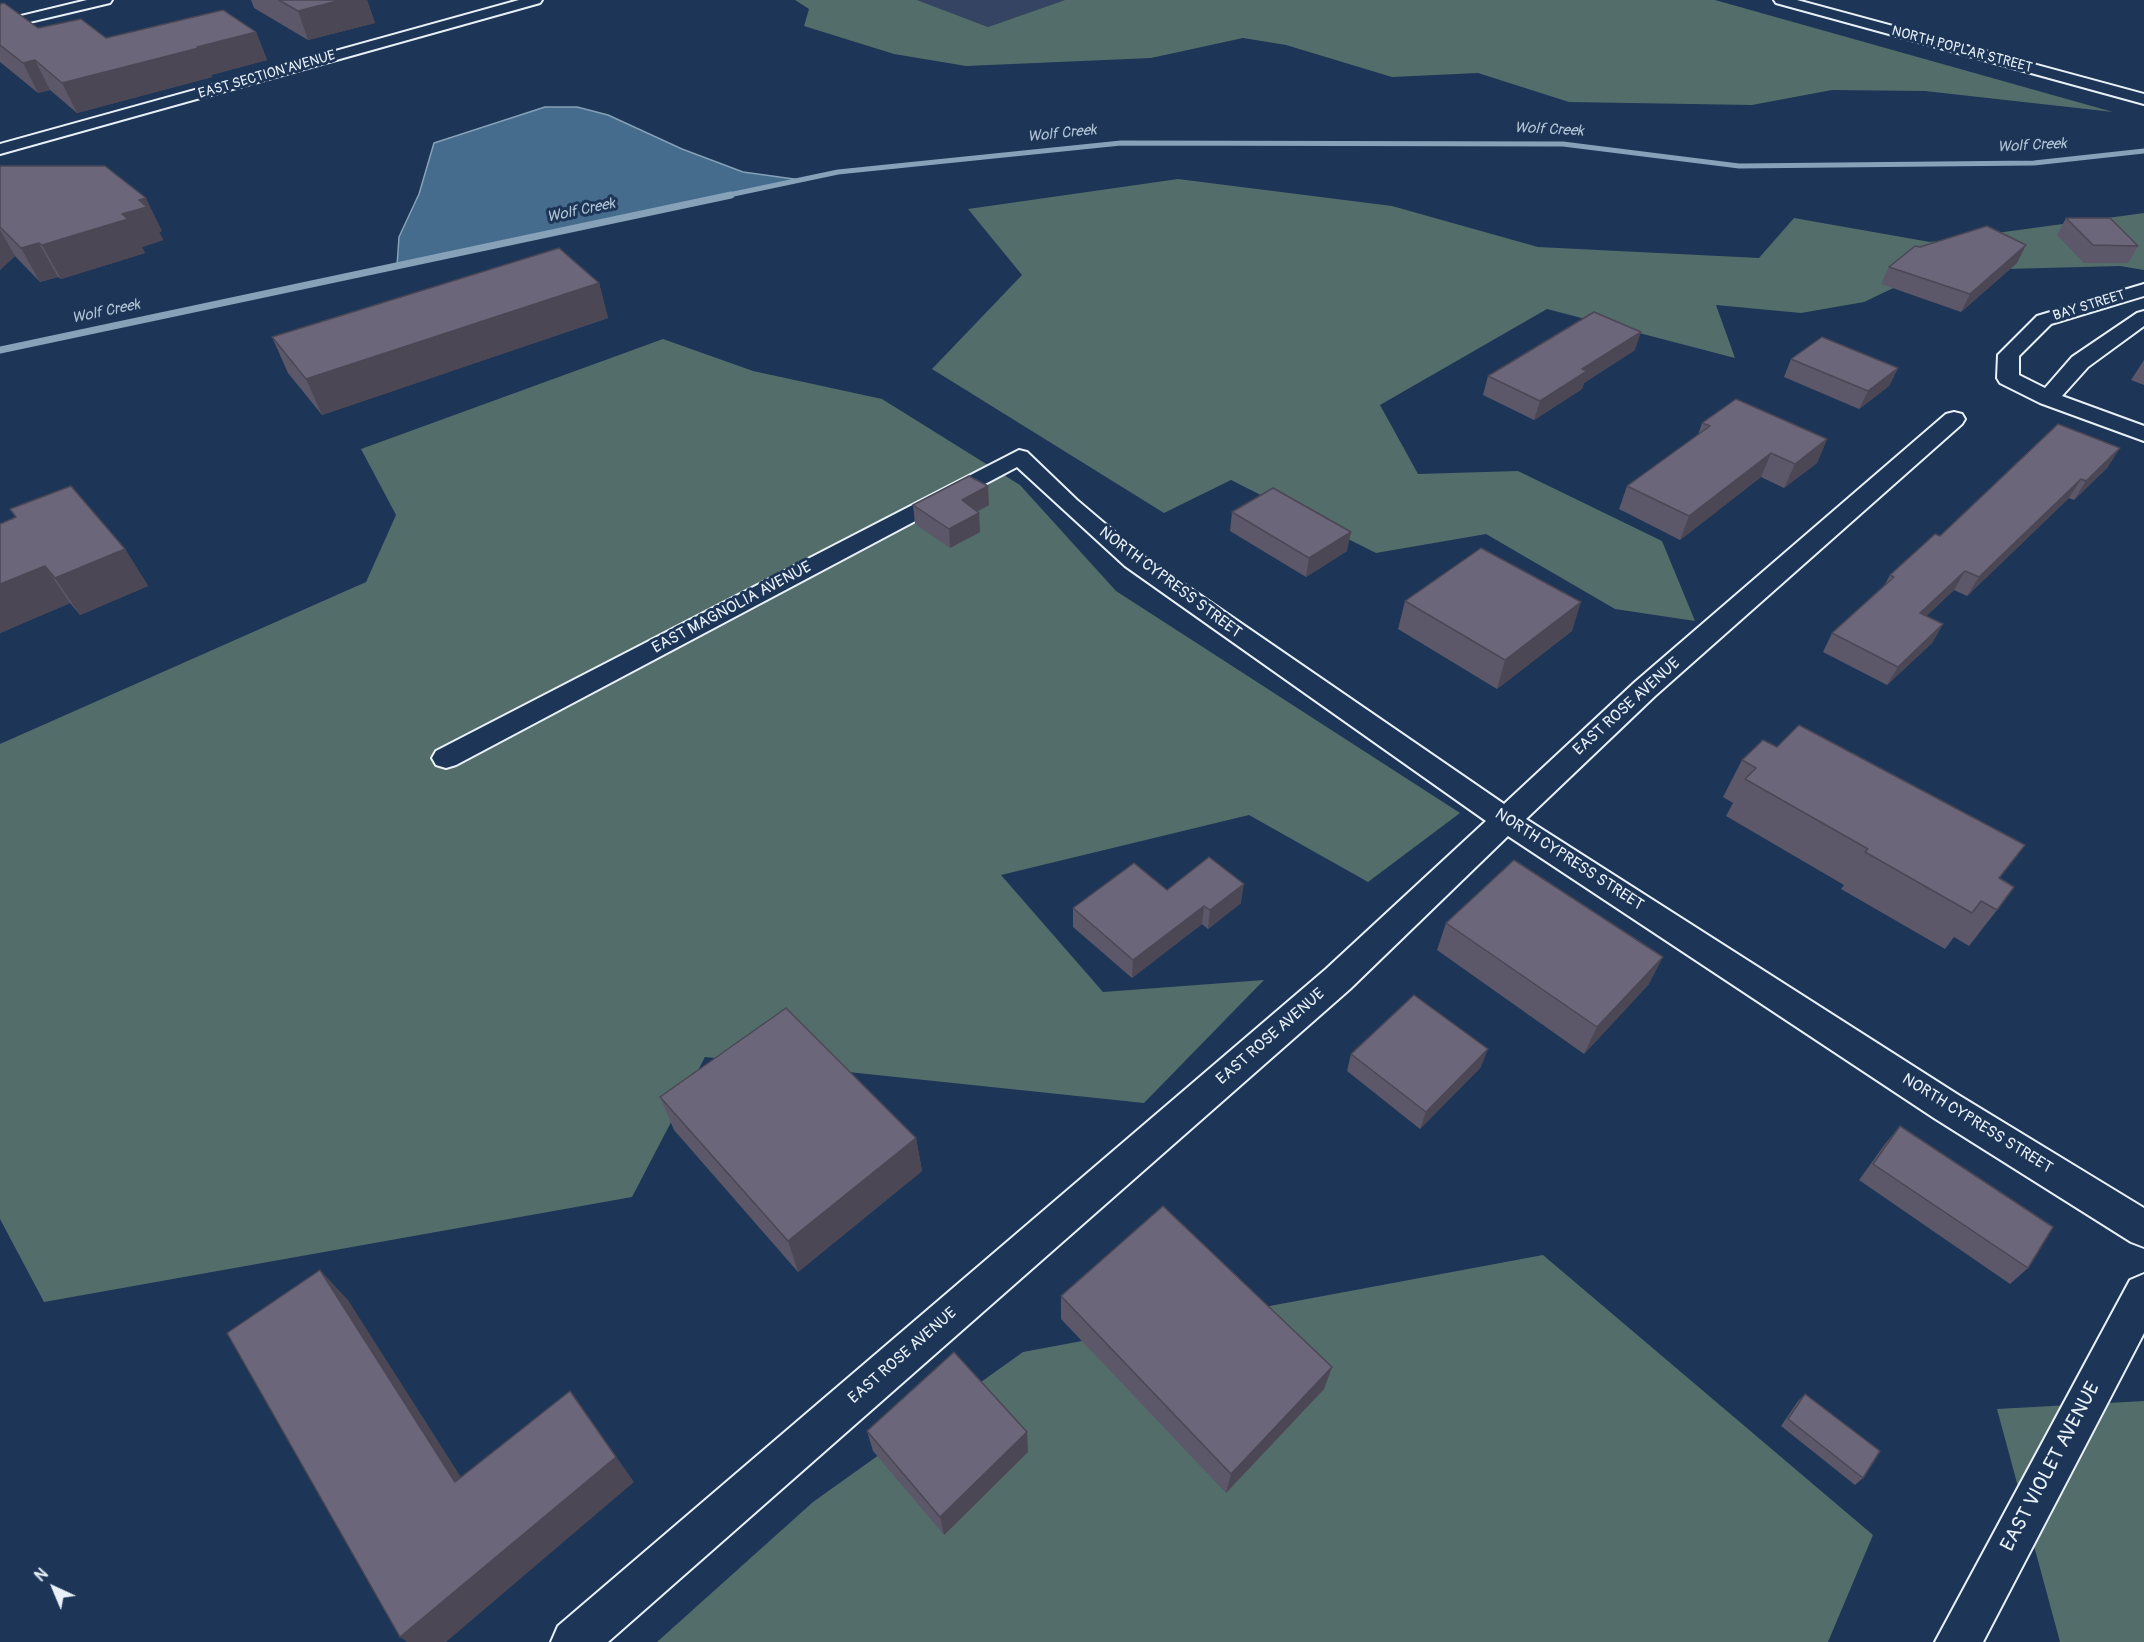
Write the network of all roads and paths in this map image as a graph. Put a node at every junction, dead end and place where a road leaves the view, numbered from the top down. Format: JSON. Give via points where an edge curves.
{"nodes":[{"id":1,"x":105,"y":0,"type":"edge"},
{"id":2,"x":535,"y":0,"type":"edge"},
{"id":3,"x":1781,"y":0,"type":"edge"},
{"id":4,"x":513,"y":2,"type":"edge"},
{"id":5,"x":0,"y":25,"type":"edge"},
{"id":6,"x":2144,"y":99,"type":"edge"},
{"id":7,"x":0,"y":150,"type":"edge"},
{"id":8,"x":2144,"y":290,"type":"edge"},
{"id":9,"x":2144,"y":317,"type":"edge"},
{"id":10,"x":2048,"y":398,"type":"junction"},
{"id":11,"x":1954,"y":419,"type":"dead end"},
{"id":12,"x":2144,"y":434,"type":"edge"},
{"id":13,"x":1019,"y":457,"type":"joint"},
{"id":14,"x":446,"y":758,"type":"dead end"},
{"id":15,"x":1504,"y":819,"type":"junction"},
{"id":16,"x":2144,"y":1229,"type":"edge"},
{"id":17,"x":2144,"y":1293,"type":"edge"},
{"id":18,"x":574,"y":1642,"type":"edge"},
{"id":19,"x":1958,"y":1642,"type":"edge"}],
"edges":[{"from":1,"to":5,"type":"street"},
{"from":2,"to":4,"type":"street","name":"EAST SECTION AVENUE"},
{"from":3,"to":6,"type":"street","name":"NORTH POPLAR STREET"},
{"from":4,"to":7,"type":"street","name":"EAST SECTION AVENUE"},
{"from":8,"to":10,"type":"street","name":"BAY STREET","via":[[2044,320],[2009,355],[2008,378]]},
{"from":9,"to":10,"type":"street","name":"BAY STREET","via":[[2080,362]]},
{"from":10,"to":12,"type":"street","name":"BAY STREET"},
{"from":11,"to":15,"type":"street","name":"EAST ROSE AVENUE","via":[[1645,689]]},
{"from":13,"to":14,"type":"street","name":"EAST MAGNOLIA AVENUE"},
{"from":13,"to":15,"type":"street","name":"NORTH CYPRESS STREET","via":[[1134,561]]},
{"from":15,"to":16,"type":"street","name":"NORTH CYPRESS STREET","via":[[1956,1113]]},
{"from":15,"to":18,"type":"street","name":"EAST ROSE AVENUE","via":[[1338,979]]},
{"from":17,"to":19,"type":"street","name":"EAST VIOLET AVENUE"}]}
